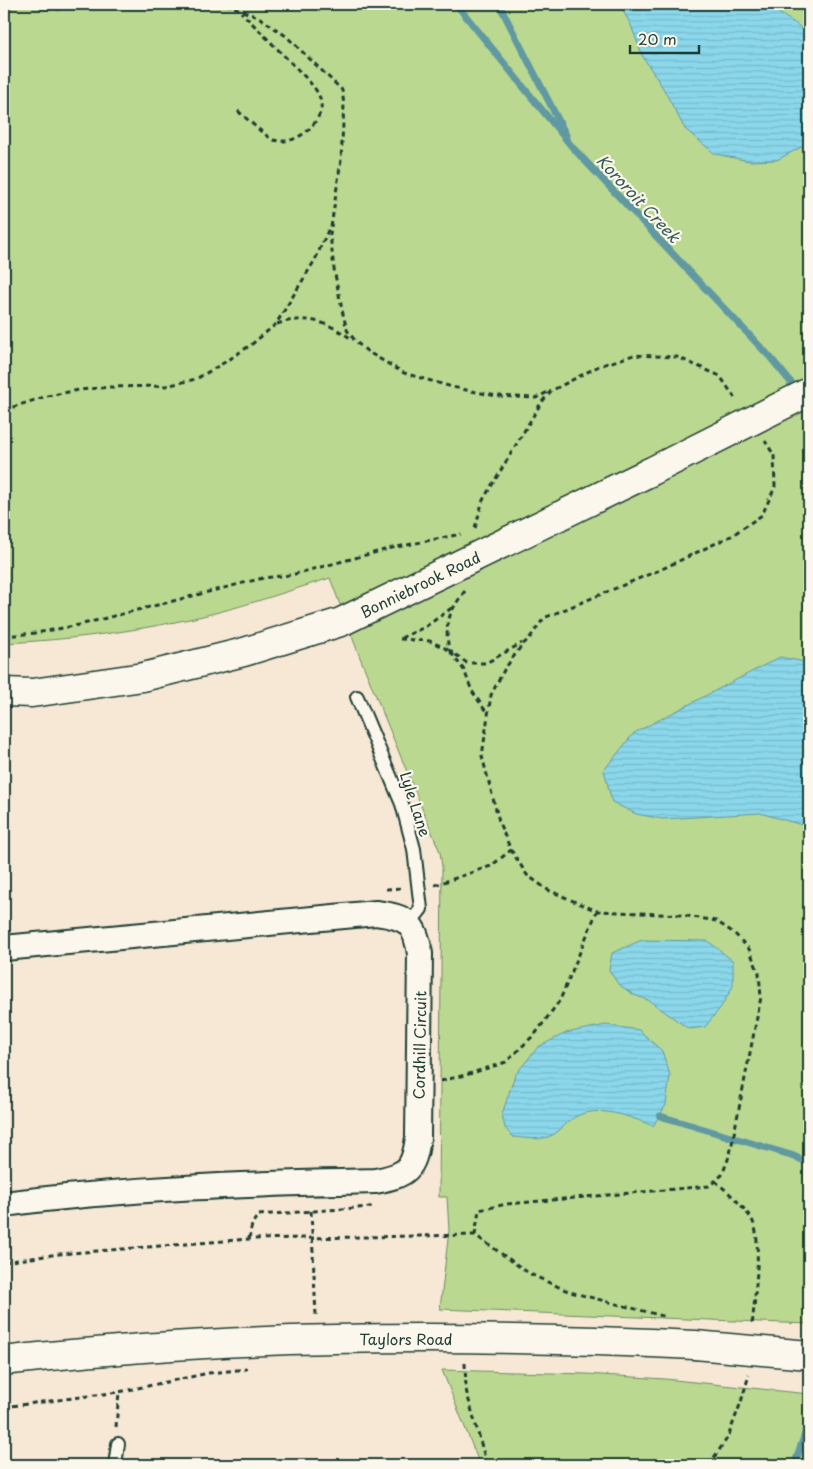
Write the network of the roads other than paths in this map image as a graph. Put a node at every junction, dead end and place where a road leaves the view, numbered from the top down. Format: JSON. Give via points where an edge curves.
{"nodes":[{"id":1,"x":809,"y":392,"type":"edge"},
{"id":2,"x":4,"y":692,"type":"edge"},
{"id":3,"x":356,"y":696,"type":"dead end"},
{"id":4,"x":409,"y":924,"type":"junction"},
{"id":5,"x":4,"y":948,"type":"edge"},
{"id":6,"x":4,"y":1204,"type":"edge"},
{"id":7,"x":809,"y":1355,"type":"edge"},
{"id":8,"x":4,"y":1361,"type":"edge"},
{"id":9,"x":118,"y":1444,"type":"road end"},
{"id":10,"x":115,"y":1465,"type":"edge"}],
"edges":[{"from":1,"to":2,"type":"street","name":"Bonniebrook Road","bridge":true,"via":[[341,622],[244,652],[143,677],[32,693]]},
{"from":3,"to":4,"type":"lane","name":"Lyle Lane","via":[[402,804],[414,849],[421,909]]},
{"from":4,"to":5,"type":"street","via":[[397,916],[376,912]]},
{"from":4,"to":6,"type":"street","name":"Cordhill Circuit","via":[[417,936],[420,954],[419,1086],[418,1136],[413,1161],[407,1171],[375,1181],[220,1185]]},
{"from":7,"to":8,"type":"street","name":"Taylors Road","bridge":true,"via":[[695,1344],[513,1337],[316,1338],[198,1344]]},
{"from":9,"to":10,"type":"lane"}]}
